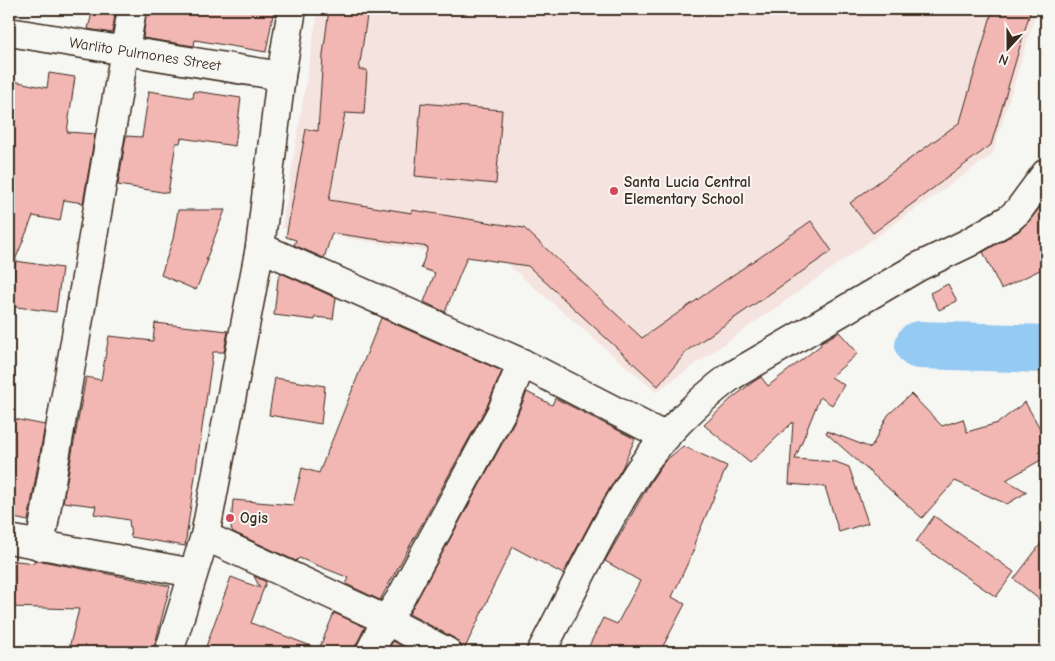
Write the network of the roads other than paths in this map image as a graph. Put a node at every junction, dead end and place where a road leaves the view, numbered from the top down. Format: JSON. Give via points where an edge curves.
{"nodes":[{"id":1,"x":132,"y":9,"type":"edge"},
{"id":2,"x":292,"y":9,"type":"edge"},
{"id":3,"x":9,"y":32,"type":"edge"},
{"id":4,"x":126,"y":51,"type":"junction"},
{"id":5,"x":281,"y":76,"type":"junction"},
{"id":6,"x":1046,"y":173,"type":"edge"},
{"id":7,"x":260,"y":247,"type":"junction"},
{"id":8,"x":522,"y":363,"type":"junction"},
{"id":9,"x":666,"y":437,"type":"junction"},
{"id":10,"x":205,"y":536,"type":"junction"},
{"id":11,"x":9,"y":540,"type":"edge"},
{"id":12,"x":40,"y":546,"type":"junction"},
{"id":13,"x":193,"y":573,"type":"junction"},
{"id":14,"x":386,"y":620,"type":"junction"},
{"id":15,"x":169,"y":652,"type":"edge"},
{"id":16,"x":370,"y":652,"type":"edge"},
{"id":17,"x":447,"y":652,"type":"edge"},
{"id":18,"x":541,"y":652,"type":"edge"}],
"edges":[{"from":1,"to":4,"type":"street"},
{"from":2,"to":5,"type":"street"},
{"from":3,"to":4,"type":"street","name":"Warlito Pulmones Street"},
{"from":4,"to":5,"type":"street","name":"Warlito Pulmones Street"},
{"from":4,"to":12,"type":"street"},
{"from":5,"to":7,"type":"street"},
{"from":6,"to":9,"type":"street","via":[[1018,211],[1009,218],[730,377],[709,393]]},
{"from":7,"to":8,"type":"street"},
{"from":7,"to":10,"type":"street"},
{"from":8,"to":9,"type":"street"},
{"from":8,"to":14,"type":"street","via":[[501,413]]},
{"from":9,"to":18,"type":"street","via":[[639,470],[615,511]]},
{"from":10,"to":13,"type":"street"},
{"from":10,"to":14,"type":"street"},
{"from":11,"to":12,"type":"street"},
{"from":12,"to":13,"type":"street"},
{"from":13,"to":15,"type":"street"},
{"from":14,"to":16,"type":"street"},
{"from":14,"to":17,"type":"street"}]}
